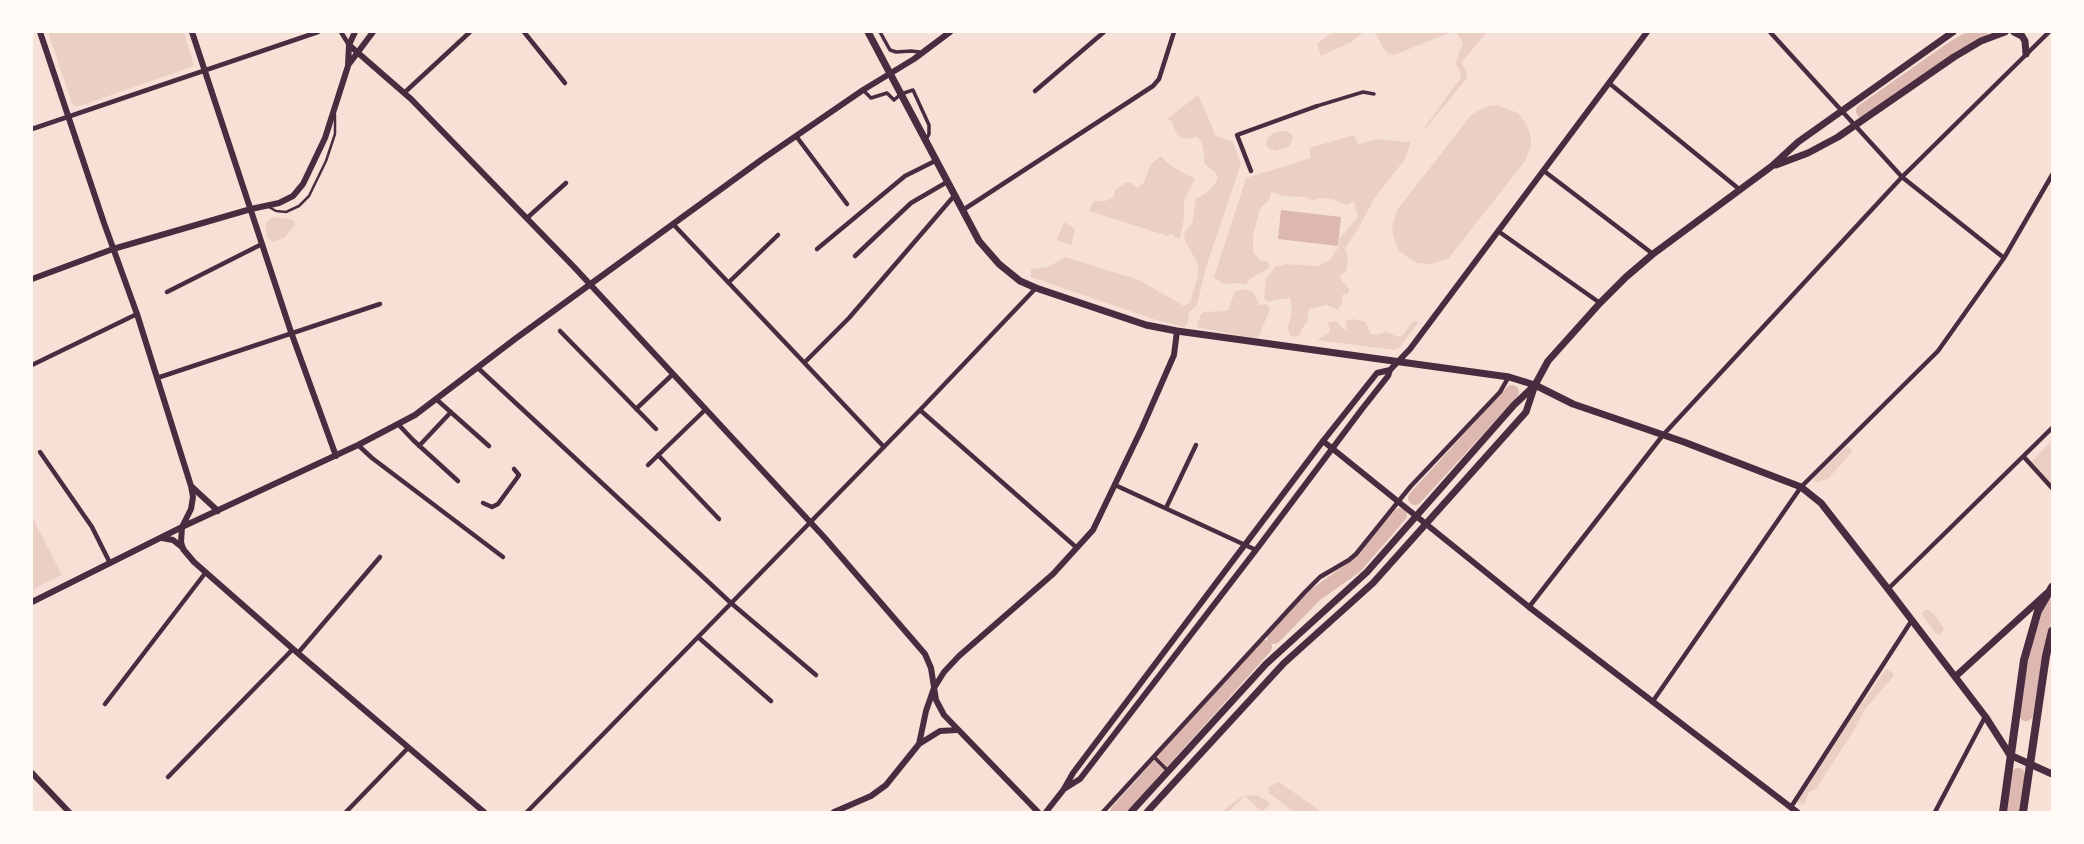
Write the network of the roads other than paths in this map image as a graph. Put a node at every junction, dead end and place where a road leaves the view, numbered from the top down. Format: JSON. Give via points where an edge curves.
{"nodes":[{"id":1,"x":40,"y":32,"type":"edge"},
{"id":2,"x":192,"y":32,"type":"edge"},
{"id":3,"x":318,"y":32,"type":"edge"},
{"id":4,"x":341,"y":32,"type":"edge"},
{"id":5,"x":355,"y":32,"type":"edge"},
{"id":6,"x":373,"y":32,"type":"edge"},
{"id":7,"x":470,"y":32,"type":"edge"},
{"id":8,"x":524,"y":32,"type":"edge"},
{"id":9,"x":868,"y":32,"type":"edge"},
{"id":10,"x":880,"y":32,"type":"edge"},
{"id":11,"x":950,"y":32,"type":"edge"},
{"id":12,"x":1104,"y":32,"type":"edge"},
{"id":13,"x":1174,"y":32,"type":"edge"},
{"id":14,"x":1647,"y":32,"type":"edge"},
{"id":15,"x":1770,"y":32,"type":"edge"},
{"id":16,"x":1953,"y":32,"type":"edge"},
{"id":17,"x":2005,"y":32,"type":"edge"},
{"id":18,"x":2014,"y":32,"type":"edge"},
{"id":19,"x":2049,"y":32,"type":"edge"},
{"id":20,"x":349,"y":45,"type":"junction"},
{"id":21,"x":357,"y":52,"type":"junction"},
{"id":22,"x":922,"y":53,"type":"junction"},
{"id":23,"x":2026,"y":54,"type":"junction"},
{"id":24,"x":348,"y":66,"type":"junction"},
{"id":25,"x":205,"y":71,"type":"junction"},
{"id":26,"x":891,"y":74,"type":"junction"},
{"id":27,"x":565,"y":83,"type":"dead end"},
{"id":28,"x":1609,"y":83,"type":"junction"},
{"id":29,"x":863,"y":90,"type":"junction"},
{"id":30,"x":1035,"y":91,"type":"dead end"},
{"id":31,"x":404,"y":93,"type":"junction"},
{"id":32,"x":901,"y":94,"type":"junction"},
{"id":33,"x":1374,"y":94,"type":"dead end"},
{"id":34,"x":1317,"y":107,"type":"joint"},
{"id":35,"x":334,"y":108,"type":"junction"},
{"id":36,"x":1841,"y":110,"type":"junction"},
{"id":37,"x":69,"y":117,"type":"junction"},
{"id":38,"x":1856,"y":126,"type":"junction"},
{"id":39,"x":32,"y":129,"type":"edge"},
{"id":40,"x":796,"y":136,"type":"junction"},
{"id":41,"x":926,"y":140,"type":"junction"},
{"id":42,"x":937,"y":160,"type":"junction"},
{"id":43,"x":1772,"y":166,"type":"junction"},
{"id":44,"x":1543,"y":170,"type":"junction"},
{"id":45,"x":1251,"y":171,"type":"dead end"},
{"id":46,"x":2053,"y":175,"type":"edge"},
{"id":47,"x":1902,"y":177,"type":"junction"},
{"id":48,"x":948,"y":181,"type":"junction"},
{"id":49,"x":566,"y":183,"type":"dead end"},
{"id":50,"x":1740,"y":190,"type":"junction"},
{"id":51,"x":955,"y":195,"type":"junction"},
{"id":52,"x":847,"y":204,"type":"dead end"},
{"id":53,"x":267,"y":205,"type":"junction"},
{"id":54,"x":251,"y":209,"type":"junction"},
{"id":55,"x":962,"y":210,"type":"junction"},
{"id":56,"x":527,"y":218,"type":"junction"},
{"id":57,"x":673,"y":223,"type":"junction"},
{"id":58,"x":1497,"y":230,"type":"junction"},
{"id":59,"x":778,"y":234,"type":"dead end"},
{"id":60,"x":262,"y":244,"type":"junction"},
{"id":61,"x":113,"y":249,"type":"junction"},
{"id":62,"x":817,"y":249,"type":"dead end"},
{"id":63,"x":1653,"y":254,"type":"junction"},
{"id":64,"x":855,"y":256,"type":"dead end"},
{"id":65,"x":2004,"y":258,"type":"junction"},
{"id":66,"x":32,"y":279,"type":"edge"},
{"id":67,"x":729,"y":282,"type":"junction"},
{"id":68,"x":590,"y":284,"type":"junction"},
{"id":69,"x":1036,"y":288,"type":"junction"},
{"id":70,"x":167,"y":292,"type":"dead end"},
{"id":71,"x":1600,"y":303,"type":"junction"},
{"id":72,"x":380,"y":304,"type":"dead end"},
{"id":73,"x":137,"y":314,"type":"junction"},
{"id":74,"x":560,"y":331,"type":"dead end"},
{"id":75,"x":1177,"y":331,"type":"junction"},
{"id":76,"x":291,"y":332,"type":"junction"},
{"id":77,"x":1398,"y":361,"type":"junction"},
{"id":78,"x":805,"y":362,"type":"junction"},
{"id":79,"x":32,"y":365,"type":"edge"},
{"id":80,"x":478,"y":368,"type":"junction"},
{"id":81,"x":1390,"y":370,"type":"junction"},
{"id":82,"x":673,"y":374,"type":"junction"},
{"id":83,"x":1509,"y":377,"type":"junction"},
{"id":84,"x":157,"y":378,"type":"junction"},
{"id":85,"x":1535,"y":386,"type":"junction"},
{"id":86,"x":436,"y":399,"type":"junction"},
{"id":87,"x":1355,"y":402,"type":"junction"},
{"id":88,"x":1363,"y":407,"type":"junction"},
{"id":89,"x":636,"y":409,"type":"junction"},
{"id":90,"x":706,"y":409,"type":"junction"},
{"id":91,"x":920,"y":410,"type":"junction"},
{"id":92,"x":452,"y":412,"type":"junction"},
{"id":93,"x":398,"y":424,"type":"junction"},
{"id":94,"x":2053,"y":428,"type":"edge"},
{"id":95,"x":656,"y":429,"type":"dead end"},
{"id":96,"x":1663,"y":435,"type":"junction"},
{"id":97,"x":1323,"y":441,"type":"junction"},
{"id":98,"x":358,"y":445,"type":"junction"},
{"id":99,"x":1196,"y":445,"type":"dead end"},
{"id":100,"x":419,"y":446,"type":"junction"},
{"id":101,"x":489,"y":446,"type":"dead end"},
{"id":102,"x":884,"y":447,"type":"junction"},
{"id":103,"x":1332,"y":448,"type":"junction"},
{"id":104,"x":40,"y":452,"type":"dead end"},
{"id":105,"x":658,"y":455,"type":"junction"},
{"id":106,"x":336,"y":456,"type":"junction"},
{"id":107,"x":2024,"y":457,"type":"junction"},
{"id":108,"x":648,"y":465,"type":"dead end"},
{"id":109,"x":513,"y":469,"type":"dead end"},
{"id":110,"x":458,"y":481,"type":"dead end"},
{"id":111,"x":1115,"y":485,"type":"junction"},
{"id":112,"x":191,"y":486,"type":"junction"},
{"id":113,"x":1801,"y":487,"type":"junction"},
{"id":114,"x":2053,"y":488,"type":"edge"},
{"id":115,"x":1398,"y":502,"type":"junction"},
{"id":116,"x":483,"y":503,"type":"dead end"},
{"id":117,"x":1166,"y":508,"type":"junction"},
{"id":118,"x":218,"y":511,"type":"junction"},
{"id":119,"x":1415,"y":516,"type":"junction"},
{"id":120,"x":719,"y":519,"type":"dead end"},
{"id":121,"x":809,"y":521,"type":"junction"},
{"id":122,"x":1425,"y":524,"type":"junction"},
{"id":123,"x":182,"y":527,"type":"junction"},
{"id":124,"x":160,"y":538,"type":"junction"},
{"id":125,"x":1246,"y":544,"type":"junction"},
{"id":126,"x":183,"y":549,"type":"junction"},
{"id":127,"x":1078,"y":549,"type":"junction"},
{"id":128,"x":1256,"y":550,"type":"junction"},
{"id":129,"x":380,"y":557,"type":"dead end"},
{"id":130,"x":503,"y":557,"type":"dead end"},
{"id":131,"x":110,"y":563,"type":"junction"},
{"id":132,"x":205,"y":572,"type":"junction"},
{"id":133,"x":1888,"y":589,"type":"junction"},
{"id":134,"x":2051,"y":589,"type":"edge"},
{"id":135,"x":32,"y":602,"type":"edge"},
{"id":136,"x":731,"y":603,"type":"junction"},
{"id":137,"x":1529,"y":607,"type":"junction"},
{"id":138,"x":1912,"y":620,"type":"junction"},
{"id":139,"x":2053,"y":631,"type":"edge"},
{"id":140,"x":698,"y":637,"type":"junction"},
{"id":141,"x":1169,"y":646,"type":"junction"},
{"id":142,"x":295,"y":651,"type":"junction"},
{"id":143,"x":1177,"y":653,"type":"junction"},
{"id":144,"x":816,"y":675,"type":"dead end"},
{"id":145,"x":1956,"y":676,"type":"junction"},
{"id":146,"x":934,"y":688,"type":"junction"},
{"id":147,"x":771,"y":701,"type":"dead end"},
{"id":148,"x":1653,"y":701,"type":"junction"},
{"id":149,"x":106,"y":704,"type":"dead end"},
{"id":150,"x":1116,"y":715,"type":"junction"},
{"id":151,"x":1985,"y":716,"type":"junction"},
{"id":152,"x":1124,"y":722,"type":"junction"},
{"id":153,"x":957,"y":730,"type":"junction"},
{"id":154,"x":919,"y":744,"type":"junction"},
{"id":155,"x":408,"y":748,"type":"junction"},
{"id":156,"x":2010,"y":755,"type":"junction"},
{"id":157,"x":1156,"y":759,"type":"junction"},
{"id":158,"x":2029,"y":765,"type":"junction"},
{"id":159,"x":1168,"y":770,"type":"junction"},
{"id":160,"x":32,"y":773,"type":"edge"},
{"id":161,"x":2053,"y":774,"type":"edge"},
{"id":162,"x":168,"y":777,"type":"dead end"},
{"id":163,"x":1065,"y":789,"type":"junction"},
{"id":164,"x":1790,"y":807,"type":"junction"},
{"id":165,"x":69,"y":813,"type":"edge"},
{"id":166,"x":345,"y":813,"type":"edge"},
{"id":167,"x":484,"y":813,"type":"edge"},
{"id":168,"x":527,"y":813,"type":"edge"},
{"id":169,"x":834,"y":813,"type":"edge"},
{"id":170,"x":1038,"y":813,"type":"edge"},
{"id":171,"x":1046,"y":813,"type":"edge"},
{"id":172,"x":1103,"y":813,"type":"edge"},
{"id":173,"x":1131,"y":813,"type":"edge"},
{"id":174,"x":1147,"y":813,"type":"edge"},
{"id":175,"x":1797,"y":813,"type":"edge"},
{"id":176,"x":1935,"y":813,"type":"edge"},
{"id":177,"x":2003,"y":813,"type":"edge"},
{"id":178,"x":2023,"y":813,"type":"edge"}],
"edges":[{"from":1,"to":37,"type":"street"},
{"from":2,"to":25,"type":"street"},
{"from":3,"to":25,"type":"street"},
{"from":4,"to":20,"type":"street"},
{"from":5,"to":20,"type":"street"},
{"from":6,"to":21,"type":"street"},
{"from":7,"to":31,"type":"street"},
{"from":8,"to":27,"type":"street"},
{"from":9,"to":26,"type":"main road"},
{"from":10,"to":22,"type":"street","via":[[890,50]]},
{"from":11,"to":22,"type":"street"},
{"from":12,"to":30,"type":"street"},
{"from":13,"to":55,"type":"street","via":[[1159,79],[1146,92]]},
{"from":14,"to":28,"type":"street"},
{"from":15,"to":36,"type":"street"},
{"from":16,"to":36,"type":"main road"},
{"from":17,"to":38,"type":"main road","via":[[1954,57]]},
{"from":18,"to":23,"type":"main road","via":[[2025,41]]},
{"from":19,"to":23,"type":"street"},
{"from":20,"to":21,"type":"street"},
{"from":20,"to":24,"type":"street"},
{"from":21,"to":24,"type":"street"},
{"from":21,"to":31,"type":"street"},
{"from":22,"to":26,"type":"street"},
{"from":23,"to":47,"type":"street"},
{"from":24,"to":35,"type":"street"},
{"from":25,"to":37,"type":"street"},
{"from":25,"to":54,"type":"street"},
{"from":26,"to":29,"type":"street"},
{"from":26,"to":32,"type":"main road"},
{"from":28,"to":44,"type":"street"},
{"from":28,"to":50,"type":"street"},
{"from":29,"to":32,"type":"street","via":[[871,99],[887,93],[894,100]]},
{"from":29,"to":40,"type":"street"},
{"from":31,"to":56,"type":"street"},
{"from":32,"to":41,"type":"main road"},
{"from":32,"to":41,"type":"street","via":[[915,92],[929,125]]},
{"from":33,"to":34,"type":"street","via":[[1363,92]]},
{"from":34,"to":45,"type":"street","via":[[1237,135]]},
{"from":35,"to":53,"type":"street","via":[[303,184],[293,196]]},
{"from":35,"to":53,"type":"lane","via":[[332,143],[309,196],[286,212]]},
{"from":36,"to":38,"type":"street"},
{"from":36,"to":43,"type":"main road"},
{"from":37,"to":39,"type":"street"},
{"from":37,"to":61,"type":"street"},
{"from":38,"to":43,"type":"main road","via":[[1808,153]]},
{"from":38,"to":47,"type":"street"},
{"from":40,"to":52,"type":"street"},
{"from":40,"to":57,"type":"street"},
{"from":41,"to":42,"type":"main road"},
{"from":42,"to":48,"type":"main road"},
{"from":42,"to":62,"type":"street","via":[[905,176]]},
{"from":43,"to":50,"type":"main road"},
{"from":44,"to":58,"type":"street"},
{"from":44,"to":63,"type":"street"},
{"from":46,"to":65,"type":"street"},
{"from":47,"to":65,"type":"street"},
{"from":47,"to":96,"type":"street"},
{"from":48,"to":51,"type":"main road"},
{"from":48,"to":64,"type":"street","via":[[911,203]]},
{"from":49,"to":56,"type":"street"},
{"from":50,"to":63,"type":"main road"},
{"from":51,"to":55,"type":"main road"},
{"from":51,"to":78,"type":"street"},
{"from":53,"to":54,"type":"street"},
{"from":54,"to":60,"type":"street"},
{"from":54,"to":61,"type":"street"},
{"from":55,"to":69,"type":"main road","via":[[988,254],[1009,274]]},
{"from":56,"to":68,"type":"street"},
{"from":57,"to":67,"type":"street"},
{"from":57,"to":68,"type":"street"},
{"from":58,"to":71,"type":"street"},
{"from":58,"to":77,"type":"street"},
{"from":59,"to":67,"type":"street"},
{"from":60,"to":70,"type":"street"},
{"from":60,"to":76,"type":"street"},
{"from":61,"to":66,"type":"street"},
{"from":61,"to":73,"type":"street"},
{"from":63,"to":71,"type":"main road"},
{"from":65,"to":113,"type":"street","via":[[1938,351]]},
{"from":67,"to":78,"type":"street"},
{"from":68,"to":80,"type":"street"},
{"from":68,"to":82,"type":"street"},
{"from":69,"to":75,"type":"main road"},
{"from":69,"to":91,"type":"street"},
{"from":71,"to":85,"type":"main road","via":[[1548,360]]},
{"from":72,"to":76,"type":"street"},
{"from":73,"to":79,"type":"street"},
{"from":73,"to":84,"type":"street"},
{"from":74,"to":89,"type":"street"},
{"from":75,"to":77,"type":"main road"},
{"from":75,"to":111,"type":"street","via":[[1174,355]]},
{"from":76,"to":84,"type":"street"},
{"from":76,"to":106,"type":"street"},
{"from":77,"to":81,"type":"street"},
{"from":77,"to":83,"type":"main road"},
{"from":78,"to":102,"type":"street"},
{"from":80,"to":86,"type":"street"},
{"from":80,"to":136,"type":"street"},
{"from":81,"to":87,"type":"street","via":[[1377,373]]},
{"from":81,"to":88,"type":"street"},
{"from":82,"to":89,"type":"street"},
{"from":82,"to":90,"type":"street"},
{"from":83,"to":85,"type":"main road"},
{"from":83,"to":115,"type":"street"},
{"from":84,"to":112,"type":"street"},
{"from":85,"to":96,"type":"main road"},
{"from":85,"to":119,"type":"main road"},
{"from":85,"to":122,"type":"main road","via":[[1527,412]]},
{"from":86,"to":92,"type":"street"},
{"from":86,"to":93,"type":"street"},
{"from":87,"to":88,"type":"street"},
{"from":87,"to":97,"type":"street"},
{"from":88,"to":103,"type":"street"},
{"from":89,"to":95,"type":"street"},
{"from":90,"to":105,"type":"street"},
{"from":90,"to":121,"type":"street"},
{"from":91,"to":102,"type":"street"},
{"from":91,"to":127,"type":"street"},
{"from":92,"to":100,"type":"street"},
{"from":92,"to":101,"type":"street"},
{"from":93,"to":98,"type":"street"},
{"from":93,"to":100,"type":"street"},
{"from":94,"to":107,"type":"street"},
{"from":96,"to":113,"type":"main road"},
{"from":96,"to":137,"type":"street"},
{"from":97,"to":103,"type":"street"},
{"from":97,"to":125,"type":"street"},
{"from":98,"to":106,"type":"street"},
{"from":98,"to":130,"type":"street"},
{"from":99,"to":117,"type":"street"},
{"from":100,"to":110,"type":"street"},
{"from":102,"to":121,"type":"street"},
{"from":103,"to":115,"type":"street"},
{"from":103,"to":128,"type":"street"},
{"from":104,"to":131,"type":"street","via":[[92,527]]},
{"from":105,"to":108,"type":"street"},
{"from":105,"to":120,"type":"street"},
{"from":106,"to":118,"type":"street"},
{"from":107,"to":114,"type":"street"},
{"from":107,"to":133,"type":"street"},
{"from":109,"to":116,"type":"street","via":[[519,475],[498,504]]},
{"from":111,"to":117,"type":"street"},
{"from":111,"to":127,"type":"street"},
{"from":112,"to":118,"type":"street"},
{"from":112,"to":123,"type":"street","via":[[191,509]]},
{"from":113,"to":133,"type":"main road","via":[[1821,503]]},
{"from":113,"to":148,"type":"street"},
{"from":115,"to":119,"type":"street"},
{"from":115,"to":157,"type":"street","via":[[1356,554],[1305,592]]},
{"from":117,"to":125,"type":"street"},
{"from":118,"to":123,"type":"street"},
{"from":119,"to":122,"type":"street"},
{"from":119,"to":159,"type":"main road","via":[[1367,572],[1266,664]]},
{"from":121,"to":136,"type":"street"},
{"from":121,"to":146,"type":"street","via":[[925,654]]},
{"from":122,"to":137,"type":"street"},
{"from":122,"to":174,"type":"main road","via":[[1373,583],[1284,663]]},
{"from":123,"to":124,"type":"street"},
{"from":123,"to":126,"type":"street"},
{"from":124,"to":126,"type":"street","via":[[173,540]]},
{"from":124,"to":131,"type":"street"},
{"from":125,"to":128,"type":"street"},
{"from":125,"to":141,"type":"street"},
{"from":126,"to":132,"type":"street"},
{"from":127,"to":146,"type":"street","via":[[959,656]]},
{"from":128,"to":143,"type":"street"},
{"from":129,"to":142,"type":"street"},
{"from":131,"to":135,"type":"street"},
{"from":132,"to":142,"type":"street"},
{"from":132,"to":149,"type":"street"},
{"from":133,"to":138,"type":"main road"},
{"from":134,"to":145,"type":"main road"},
{"from":134,"to":156,"type":"main road","via":[[2038,611],[2024,660]]},
{"from":136,"to":140,"type":"street"},
{"from":136,"to":144,"type":"street"},
{"from":137,"to":148,"type":"street"},
{"from":138,"to":145,"type":"main road"},
{"from":138,"to":164,"type":"street"},
{"from":139,"to":158,"type":"main road"},
{"from":140,"to":147,"type":"street"},
{"from":140,"to":168,"type":"street"},
{"from":141,"to":143,"type":"street"},
{"from":141,"to":150,"type":"street"},
{"from":142,"to":155,"type":"street"},
{"from":142,"to":162,"type":"street"},
{"from":143,"to":152,"type":"street"},
{"from":145,"to":151,"type":"main road"},
{"from":146,"to":153,"type":"street","via":[[939,708]]},
{"from":146,"to":154,"type":"street"},
{"from":148,"to":164,"type":"street"},
{"from":150,"to":152,"type":"street"},
{"from":150,"to":163,"type":"street"},
{"from":151,"to":156,"type":"main road"},
{"from":151,"to":176,"type":"street"},
{"from":152,"to":163,"type":"street","via":[[1080,779]]},
{"from":153,"to":154,"type":"street","via":[[940,731]]},
{"from":153,"to":170,"type":"street"},
{"from":154,"to":169,"type":"street","via":[[886,785]]},
{"from":155,"to":166,"type":"street"},
{"from":155,"to":167,"type":"street"},
{"from":156,"to":158,"type":"main road"},
{"from":156,"to":177,"type":"main road"},
{"from":157,"to":159,"type":"street"},
{"from":157,"to":172,"type":"street"},
{"from":158,"to":161,"type":"main road"},
{"from":158,"to":178,"type":"main road"},
{"from":159,"to":173,"type":"main road"},
{"from":160,"to":165,"type":"street"},
{"from":163,"to":171,"type":"street"},
{"from":164,"to":175,"type":"street"}]}
